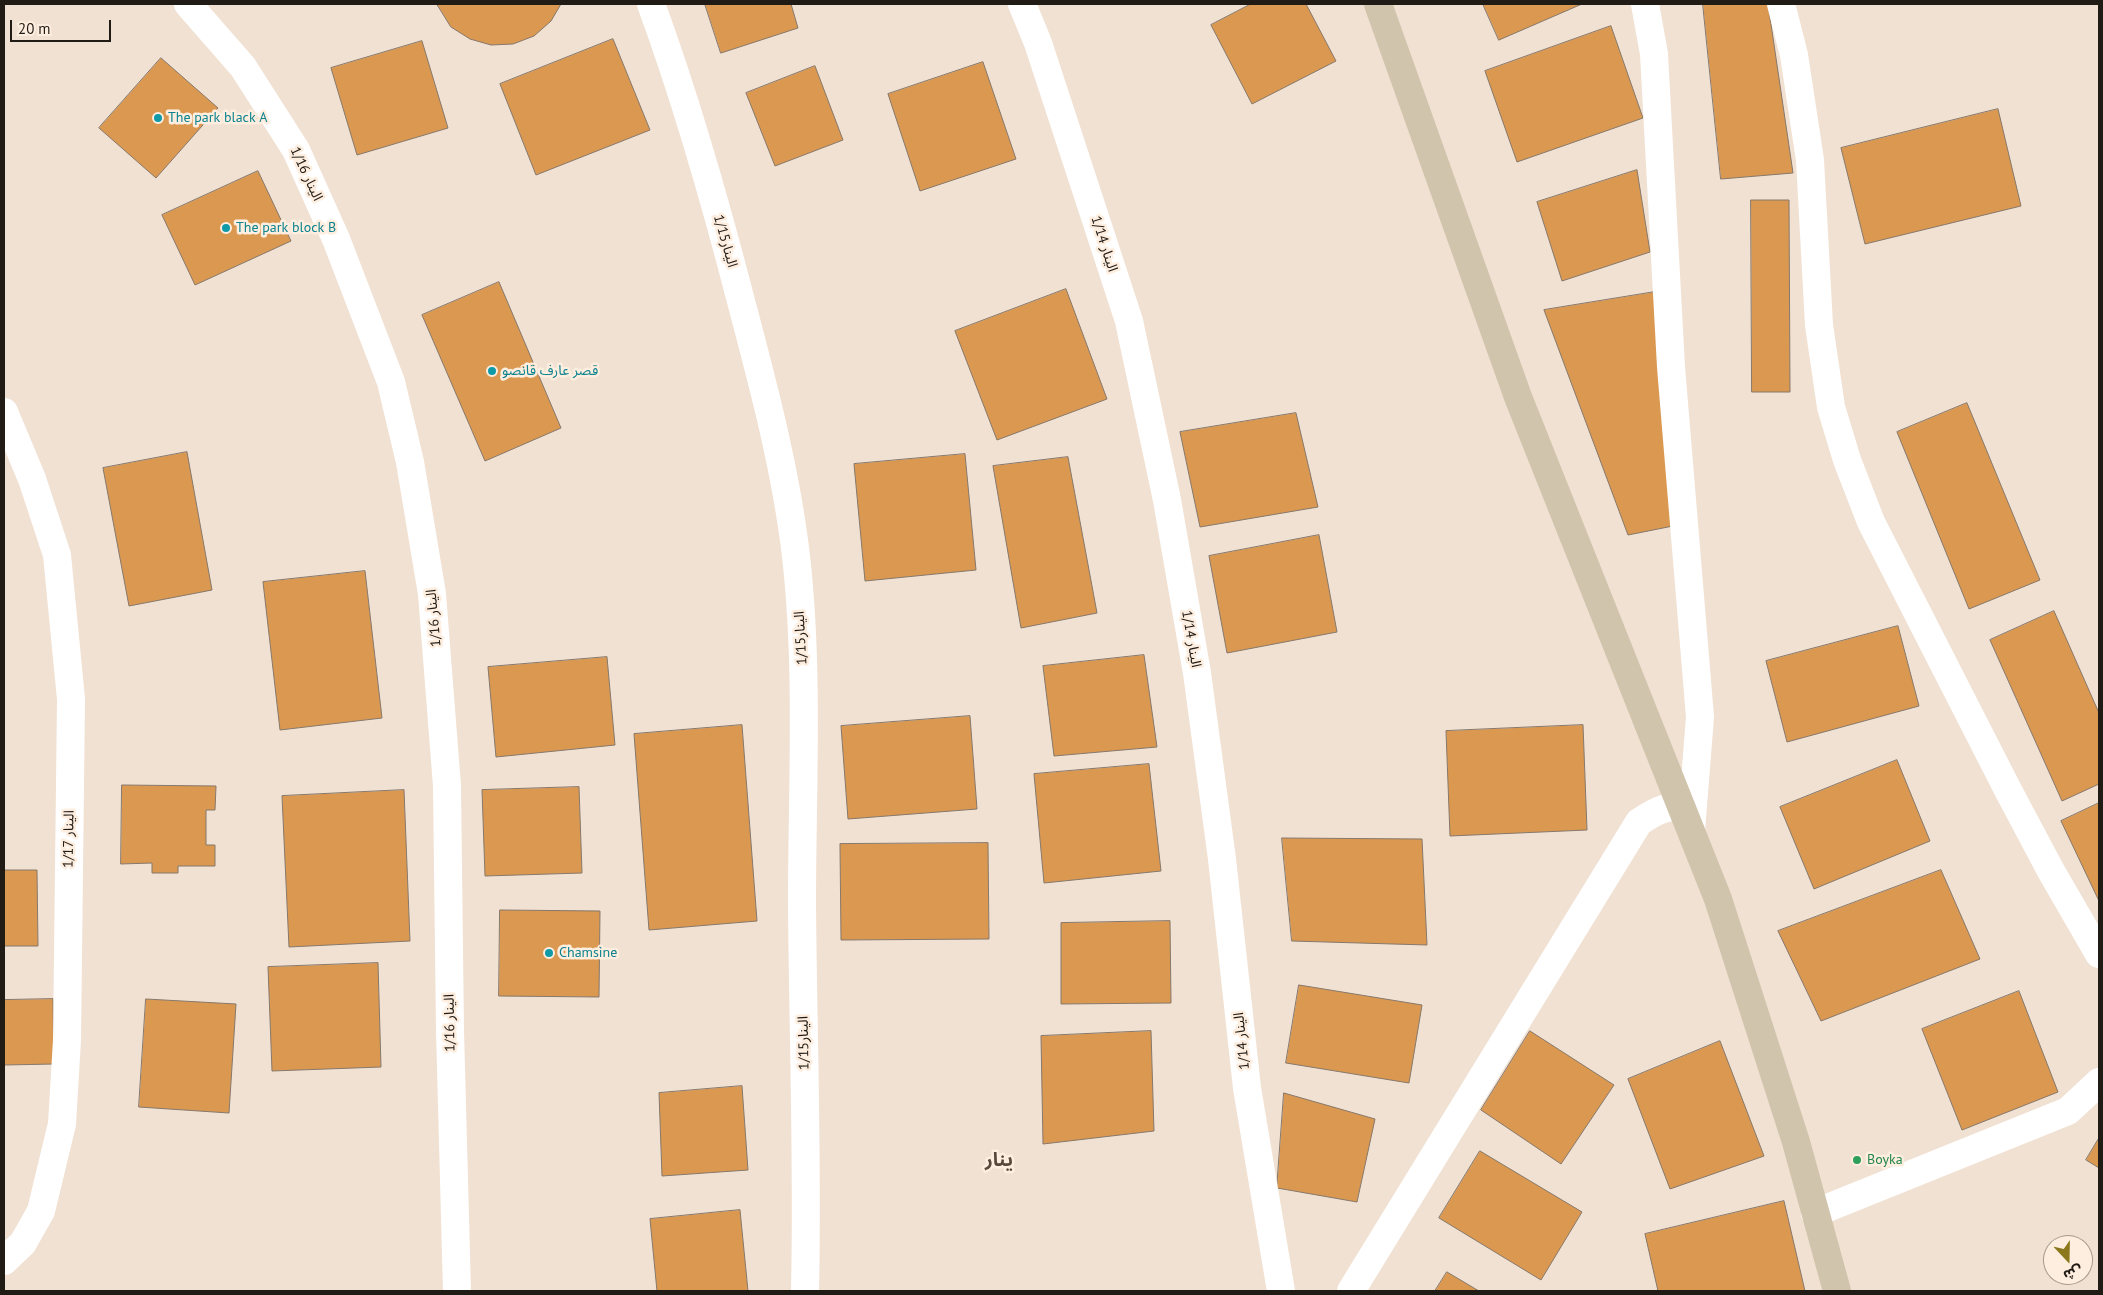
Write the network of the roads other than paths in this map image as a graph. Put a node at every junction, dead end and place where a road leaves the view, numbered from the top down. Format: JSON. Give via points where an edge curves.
{"nodes":[{"id":1,"x":188,"y":4,"type":"edge"},
{"id":2,"x":651,"y":4,"type":"edge"},
{"id":3,"x":1022,"y":4,"type":"edge"},
{"id":4,"x":1378,"y":4,"type":"edge"},
{"id":5,"x":1645,"y":4,"type":"edge"},
{"id":6,"x":1781,"y":4,"type":"edge"},
{"id":7,"x":4,"y":412,"type":"edge"},
{"id":8,"x":1682,"y":806,"type":"junction"},
{"id":9,"x":1691,"y":831,"type":"junction"},
{"id":10,"x":2099,"y":954,"type":"edge"},
{"id":11,"x":2099,"y":1082,"type":"edge"},
{"id":12,"x":1815,"y":1213,"type":"junction"},
{"id":13,"x":4,"y":1261,"type":"edge"},
{"id":14,"x":457,"y":1291,"type":"edge"},
{"id":15,"x":805,"y":1291,"type":"edge"},
{"id":16,"x":1281,"y":1291,"type":"edge"},
{"id":17,"x":1351,"y":1291,"type":"edge"},
{"id":18,"x":1837,"y":1291,"type":"edge"}],
"edges":[{"from":1,"to":14,"type":"street","name":"الينار 1/16","via":[[243,67],[296,150],[336,239],[391,382],[410,462],[432,594],[447,786]]},
{"from":2,"to":15,"type":"street","name":"الينار1/15","via":[[735,279],[782,465],[796,555],[803,639]]},
{"from":3,"to":16,"type":"street","name":"الينار 1/14","via":[[1038,43],[1129,322],[1165,491],[1197,673],[1222,859],[1247,1088]]},
{"from":4,"to":8,"type":"main road","via":[[1518,396]]},
{"from":5,"to":9,"type":"street","via":[[1654,54],[1671,367],[1700,717]]},
{"from":6,"to":10,"type":"street","via":[[1794,54],[1810,160],[1819,325],[1831,407],[1848,460],[1871,522],[2009,792]]},
{"from":7,"to":13,"type":"street","name":"الينار 1/17","via":[[32,479],[57,555],[71,699],[67,1040],[62,1124],[41,1210],[23,1243]]},
{"from":8,"to":9,"type":"main road"},
{"from":8,"to":17,"type":"street","via":[[1670,806],[1639,822]]},
{"from":9,"to":12,"type":"main road","via":[[1718,899],[1755,1012]]},
{"from":11,"to":12,"type":"street","via":[[2068,1111]]},
{"from":12,"to":18,"type":"main road"}]}
